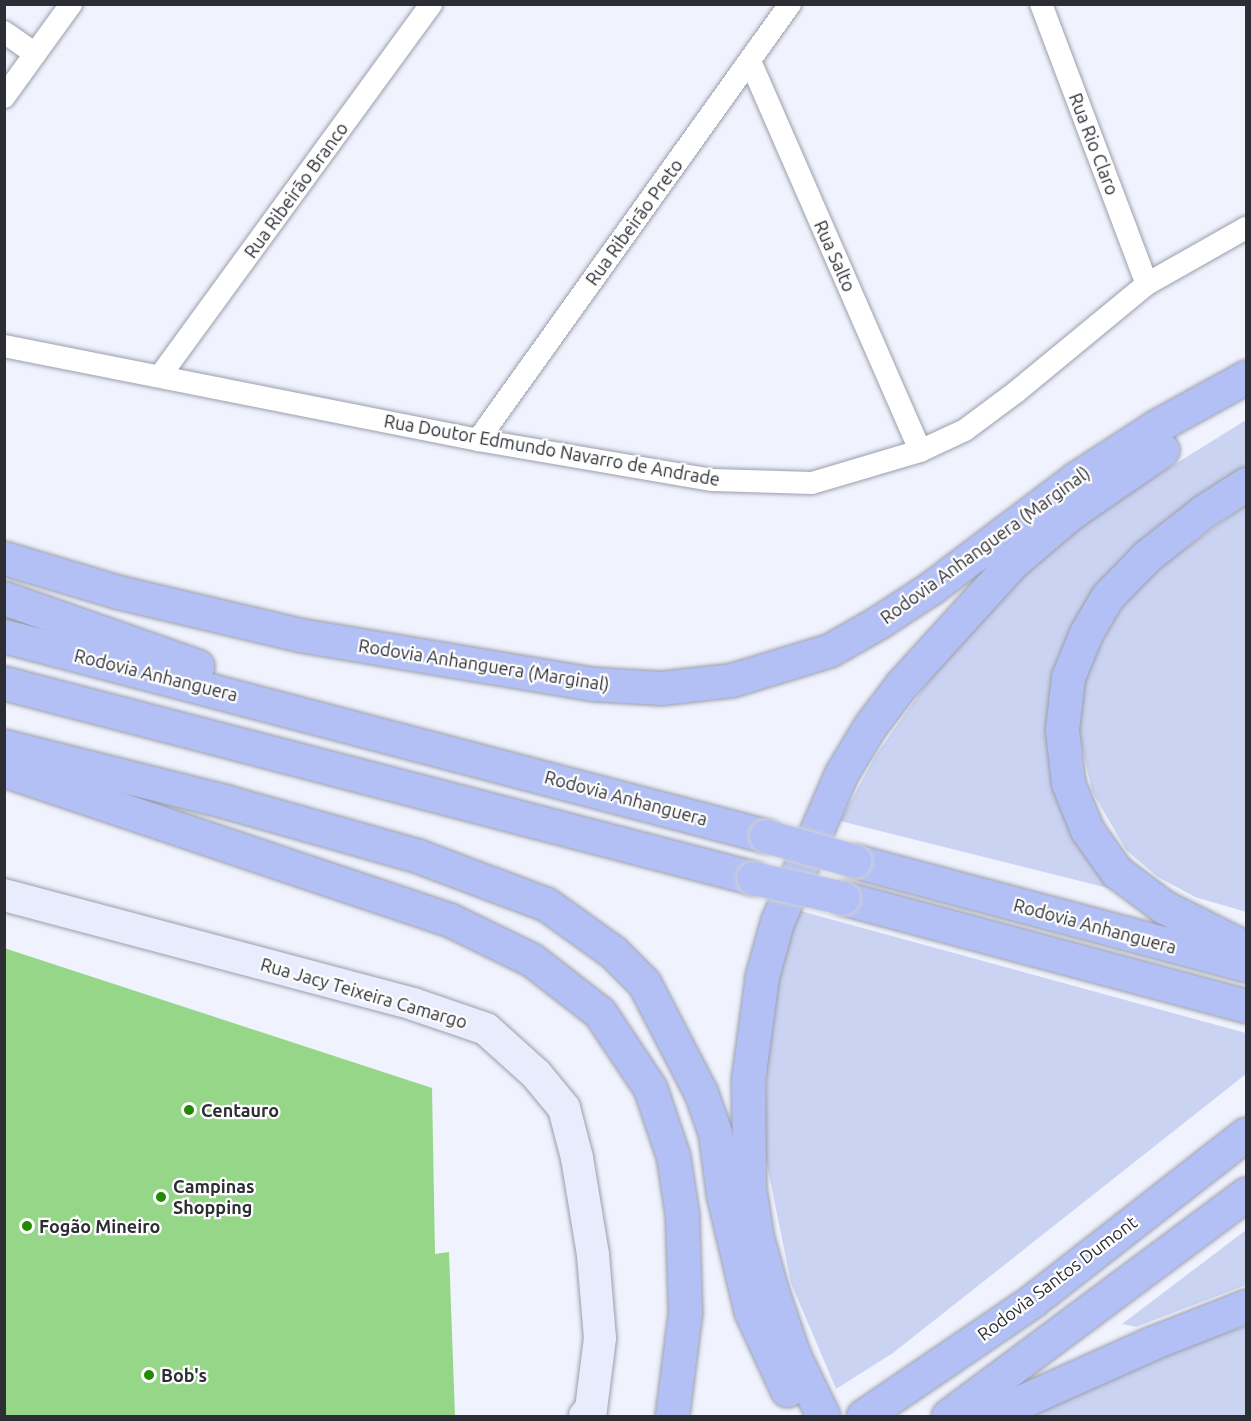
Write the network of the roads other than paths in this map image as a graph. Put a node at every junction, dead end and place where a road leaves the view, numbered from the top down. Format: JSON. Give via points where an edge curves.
{"nodes":[{"id":1,"x":71,"y":4,"type":"edge"},
{"id":2,"x":431,"y":4,"type":"edge"},
{"id":3,"x":790,"y":4,"type":"edge"},
{"id":4,"x":1041,"y":4,"type":"edge"},
{"id":5,"x":4,"y":32,"type":"edge"},
{"id":6,"x":35,"y":54,"type":"junction"},
{"id":7,"x":750,"y":61,"type":"junction"},
{"id":8,"x":4,"y":97,"type":"edge"},
{"id":9,"x":1246,"y":228,"type":"edge"},
{"id":10,"x":1147,"y":284,"type":"junction"},
{"id":11,"x":4,"y":346,"type":"edge"},
{"id":12,"x":160,"y":376,"type":"junction"},
{"id":13,"x":1246,"y":377,"type":"edge"},
{"id":14,"x":1246,"y":401,"type":"edge"},
{"id":15,"x":478,"y":440,"type":"junction"},
{"id":16,"x":920,"y":451,"type":"junction"},
{"id":17,"x":1246,"y":484,"type":"edge"},
{"id":18,"x":4,"y":558,"type":"edge"},
{"id":19,"x":4,"y":598,"type":"edge"},
{"id":20,"x":4,"y":636,"type":"edge"},
{"id":21,"x":4,"y":683,"type":"edge"},
{"id":22,"x":385,"y":733,"type":"junction"},
{"id":23,"x":4,"y":746,"type":"edge"},
{"id":24,"x":4,"y":770,"type":"edge"},
{"id":25,"x":4,"y":895,"type":"edge"},
{"id":26,"x":1246,"y":948,"type":"edge"},
{"id":27,"x":1246,"y":965,"type":"edge"},
{"id":28,"x":1234,"y":1003,"type":"edge"},
{"id":29,"x":1246,"y":1134,"type":"edge"},
{"id":30,"x":1246,"y":1194,"type":"edge"},
{"id":31,"x":1246,"y":1306,"type":"edge"},
{"id":32,"x":788,"y":1367,"type":"junction"},
{"id":33,"x":585,"y":1416,"type":"edge"},
{"id":34,"x":672,"y":1416,"type":"edge"},
{"id":35,"x":802,"y":1416,"type":"edge"},
{"id":36,"x":823,"y":1416,"type":"edge"},
{"id":37,"x":863,"y":1416,"type":"edge"},
{"id":38,"x":948,"y":1416,"type":"edge"},
{"id":39,"x":989,"y":1416,"type":"edge"}],
"edges":[{"from":1,"to":6,"type":"street"},
{"from":2,"to":12,"type":"street","name":"Rua Ribeirão Branco"},
{"from":3,"to":7,"type":"street","name":"Rua Ribeirão Preto"},
{"from":4,"to":10,"type":"street","name":"Rua Rio Claro"},
{"from":5,"to":6,"type":"street"},
{"from":6,"to":8,"type":"street"},
{"from":7,"to":15,"type":"street","name":"Rua Ribeirão Preto"},
{"from":7,"to":16,"type":"street","name":"Rua Salto"},
{"from":9,"to":10,"type":"street","name":"Rua Doutor Edmundo Navarro de Andrade"},
{"from":10,"to":16,"type":"street","name":"Rua Doutor Edmundo Navarro de Andrade","via":[[1016,392],[964,430]]},
{"from":11,"to":12,"type":"street","name":"Rua Doutor Edmundo Navarro de Andrade"},
{"from":12,"to":15,"type":"street","name":"Rua Doutor Edmundo Navarro de Andrade"},
{"from":13,"to":18,"type":"highway","name":"Rodovia Anhanguera (Marginal)","via":[[1155,427],[1075,479],[931,588],[879,622],[830,650],[732,680],[661,688],[558,678],[300,635],[118,592]]},
{"from":14,"to":32,"type":"highway","via":[[1138,464],[1013,562],[939,639],[870,726],[822,812],[777,922],[762,976],[747,1080],[749,1188],[757,1239]]},
{"from":15,"to":16,"type":"street","name":"Rua Doutor Edmundo Navarro de Andrade","via":[[724,481],[812,483]]},
{"from":17,"to":26,"type":"highway","via":[[1147,556],[1107,597],[1086,633],[1068,677],[1062,730],[1068,783],[1087,830],[1117,872],[1164,907]]},
{"from":19,"to":22,"type":"highway"},
{"from":20,"to":22,"type":"highway","name":"Rodovia Anhanguera"},
{"from":21,"to":28,"type":"highway","bridge":true,"via":[[843,898]]},
{"from":22,"to":27,"type":"highway","name":"Rodovia Anhanguera","bridge":true},
{"from":23,"to":32,"type":"highway","via":[[224,801],[418,856],[546,904],[614,952],[644,983],[700,1093],[715,1133],[723,1194],[751,1312]]},
{"from":24,"to":34,"type":"highway","via":[[450,920],[532,960],[600,1013],[650,1088],[673,1156],[682,1215],[685,1313]]},
{"from":25,"to":33,"type":"street","name":"Rua Jacy Teixeira Camargo","via":[[402,1001],[486,1029],[536,1074],[564,1108],[577,1158],[593,1255],[600,1338],[591,1409]]},
{"from":29,"to":37,"type":"highway","name":"Rodovia Santos Dumont","via":[[1032,1301]]},
{"from":30,"to":38,"type":"highway"},
{"from":31,"to":39,"type":"highway"},
{"from":32,"to":35,"type":"highway"},
{"from":32,"to":36,"type":"highway"}]}
